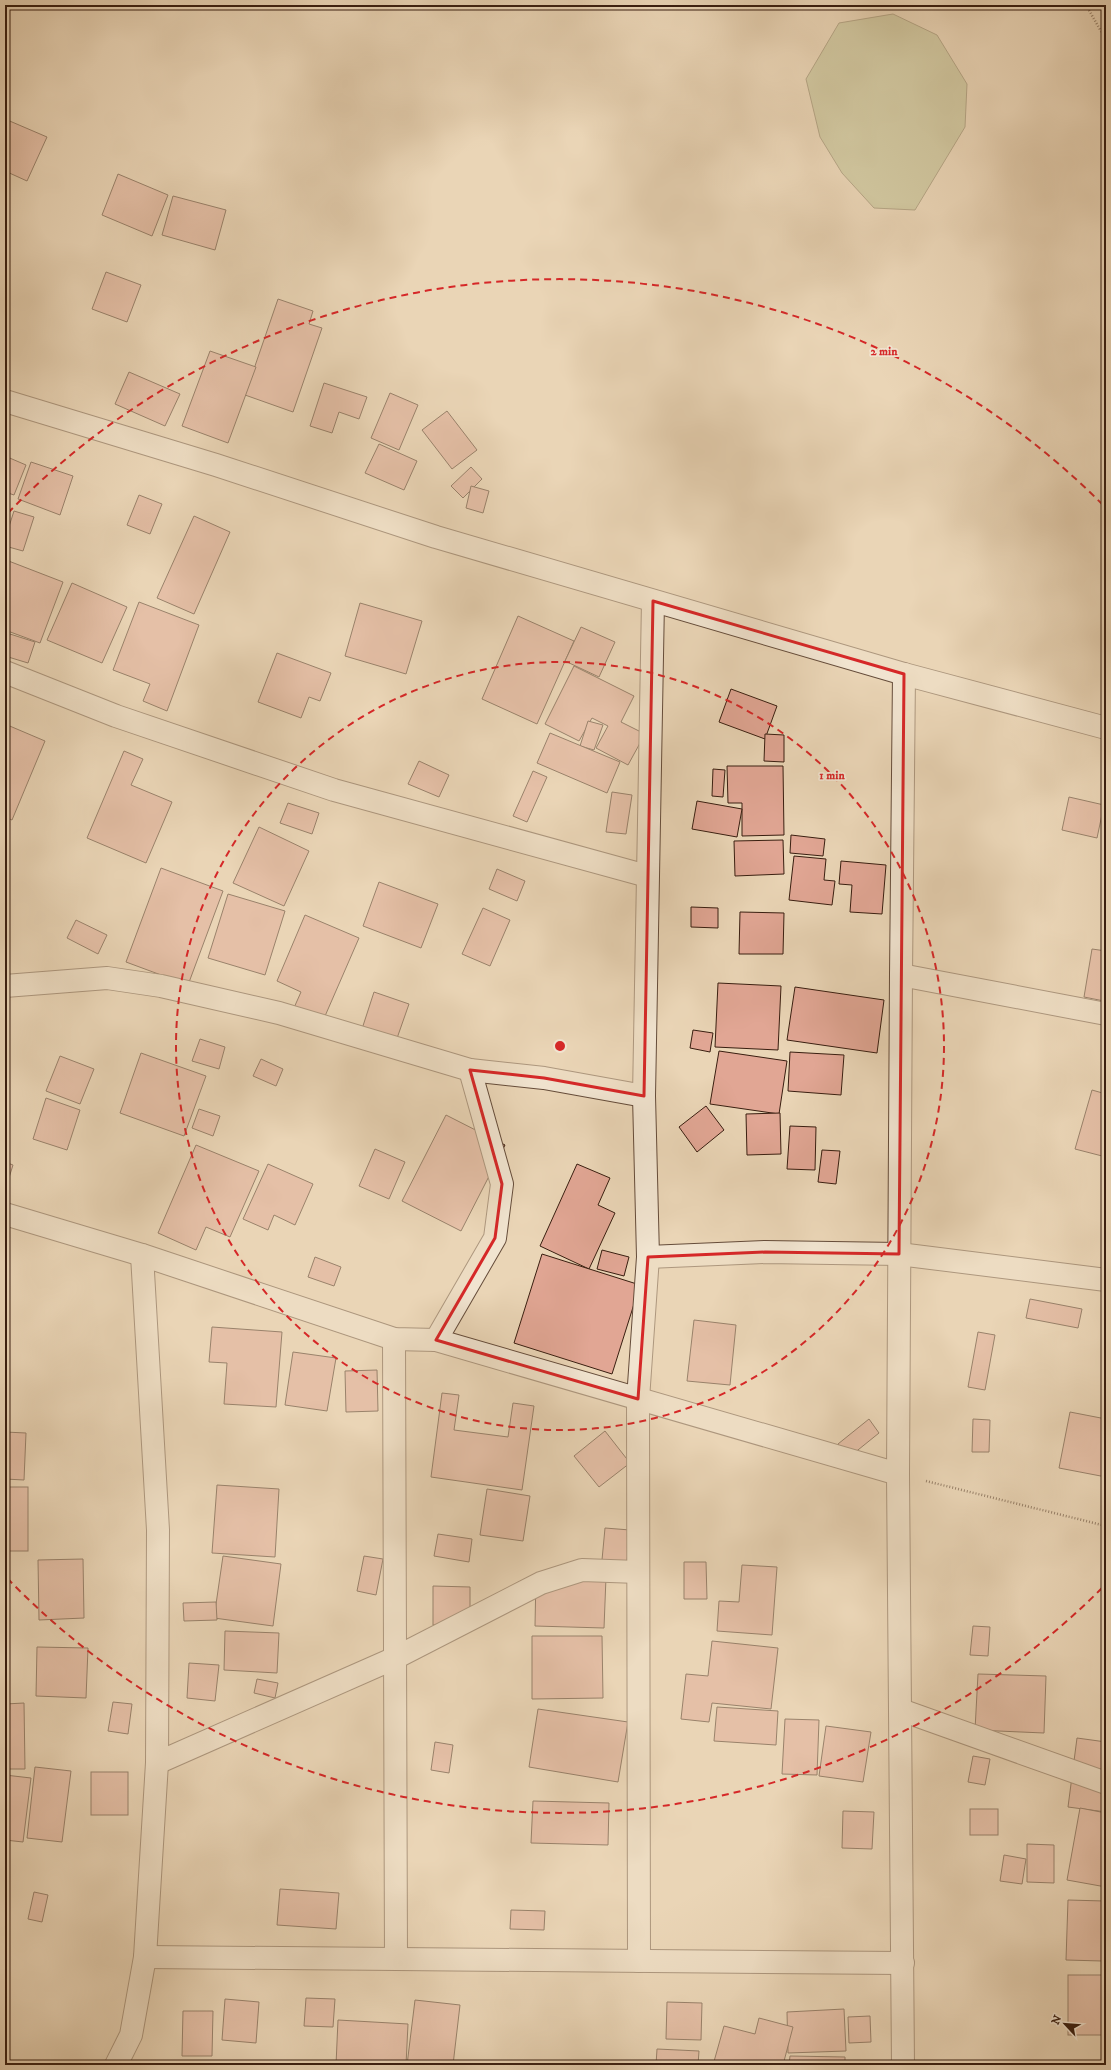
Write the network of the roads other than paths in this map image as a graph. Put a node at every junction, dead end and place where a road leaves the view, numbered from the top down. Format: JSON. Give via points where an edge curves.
{"nodes":[{"id":1,"x":5,"y":402,"type":"edge"},
{"id":2,"x":653,"y":601,"type":"junction"},
{"id":3,"x":5,"y":672,"type":"edge"},
{"id":4,"x":904,"y":674,"type":"junction"},
{"id":5,"x":1106,"y":728,"type":"edge"},
{"id":6,"x":647,"y":876,"type":"junction"},
{"id":7,"x":901,"y":974,"type":"junction"},
{"id":8,"x":5,"y":986,"type":"edge"},
{"id":9,"x":1106,"y":1014,"type":"edge"},
{"id":10,"x":470,"y":1070,"type":"junction"},
{"id":11,"x":644,"y":1096,"type":"junction"},
{"id":12,"x":5,"y":1214,"type":"edge"},
{"id":13,"x":899,"y":1254,"type":"junction"},
{"id":14,"x":142,"y":1255,"type":"junction"},
{"id":15,"x":648,"y":1257,"type":"junction"},
{"id":16,"x":1106,"y":1280,"type":"edge"},
{"id":17,"x":394,"y":1339,"type":"junction"},
{"id":18,"x":436,"y":1340,"type":"junction"},
{"id":19,"x":638,"y":1399,"type":"junction"},
{"id":20,"x":898,"y":1474,"type":"junction"},
{"id":21,"x":638,"y":1572,"type":"junction"},
{"id":22,"x":395,"y":1658,"type":"junction"},
{"id":23,"x":901,"y":1710,"type":"junction"},
{"id":24,"x":157,"y":1763,"type":"junction"},
{"id":25,"x":1106,"y":1783,"type":"edge"},
{"id":26,"x":145,"y":1957,"type":"junction"},
{"id":27,"x":396,"y":1959,"type":"junction"},
{"id":28,"x":639,"y":1961,"type":"junction"},
{"id":29,"x":904,"y":1963,"type":"junction"},
{"id":30,"x":116,"y":2065,"type":"edge"},
{"id":31,"x":903,"y":2065,"type":"edge"}],
"edges":[{"from":1,"to":2,"type":"street","via":[[216,465],[436,537]]},
{"from":2,"to":4,"type":"street"},
{"from":2,"to":6,"type":"street"},
{"from":3,"to":6,"type":"street","via":[[116,716],[334,790]]},
{"from":4,"to":5,"type":"street"},
{"from":4,"to":7,"type":"street"},
{"from":6,"to":11,"type":"street"},
{"from":7,"to":9,"type":"street"},
{"from":7,"to":13,"type":"street"},
{"from":8,"to":10,"type":"street","via":[[106,978],[161,986],[279,1013]]},
{"from":10,"to":11,"type":"street","via":[[544,1078]]},
{"from":10,"to":18,"type":"street","via":[[502,1184],[495,1238]]},
{"from":11,"to":15,"type":"street"},
{"from":12,"to":14,"type":"street"},
{"from":13,"to":15,"type":"street","via":[[765,1252]]},
{"from":13,"to":16,"type":"street"},
{"from":13,"to":20,"type":"street"},
{"from":14,"to":17,"type":"street"},
{"from":14,"to":24,"type":"street","via":[[158,1530]]},
{"from":15,"to":19,"type":"street"},
{"from":17,"to":18,"type":"street"},
{"from":17,"to":22,"type":"street"},
{"from":18,"to":19,"type":"street"},
{"from":19,"to":20,"type":"street"},
{"from":19,"to":21,"type":"street"},
{"from":20,"to":23,"type":"street"},
{"from":21,"to":22,"type":"street","via":[[582,1570],[541,1583]]},
{"from":21,"to":28,"type":"street"},
{"from":22,"to":24,"type":"street"},
{"from":22,"to":27,"type":"street"},
{"from":23,"to":25,"type":"street"},
{"from":23,"to":29,"type":"street"},
{"from":24,"to":26,"type":"street"},
{"from":26,"to":27,"type":"street"},
{"from":26,"to":30,"type":"street","via":[[131,2035]]},
{"from":27,"to":28,"type":"street"},
{"from":28,"to":29,"type":"street"},
{"from":29,"to":31,"type":"street"}]}
